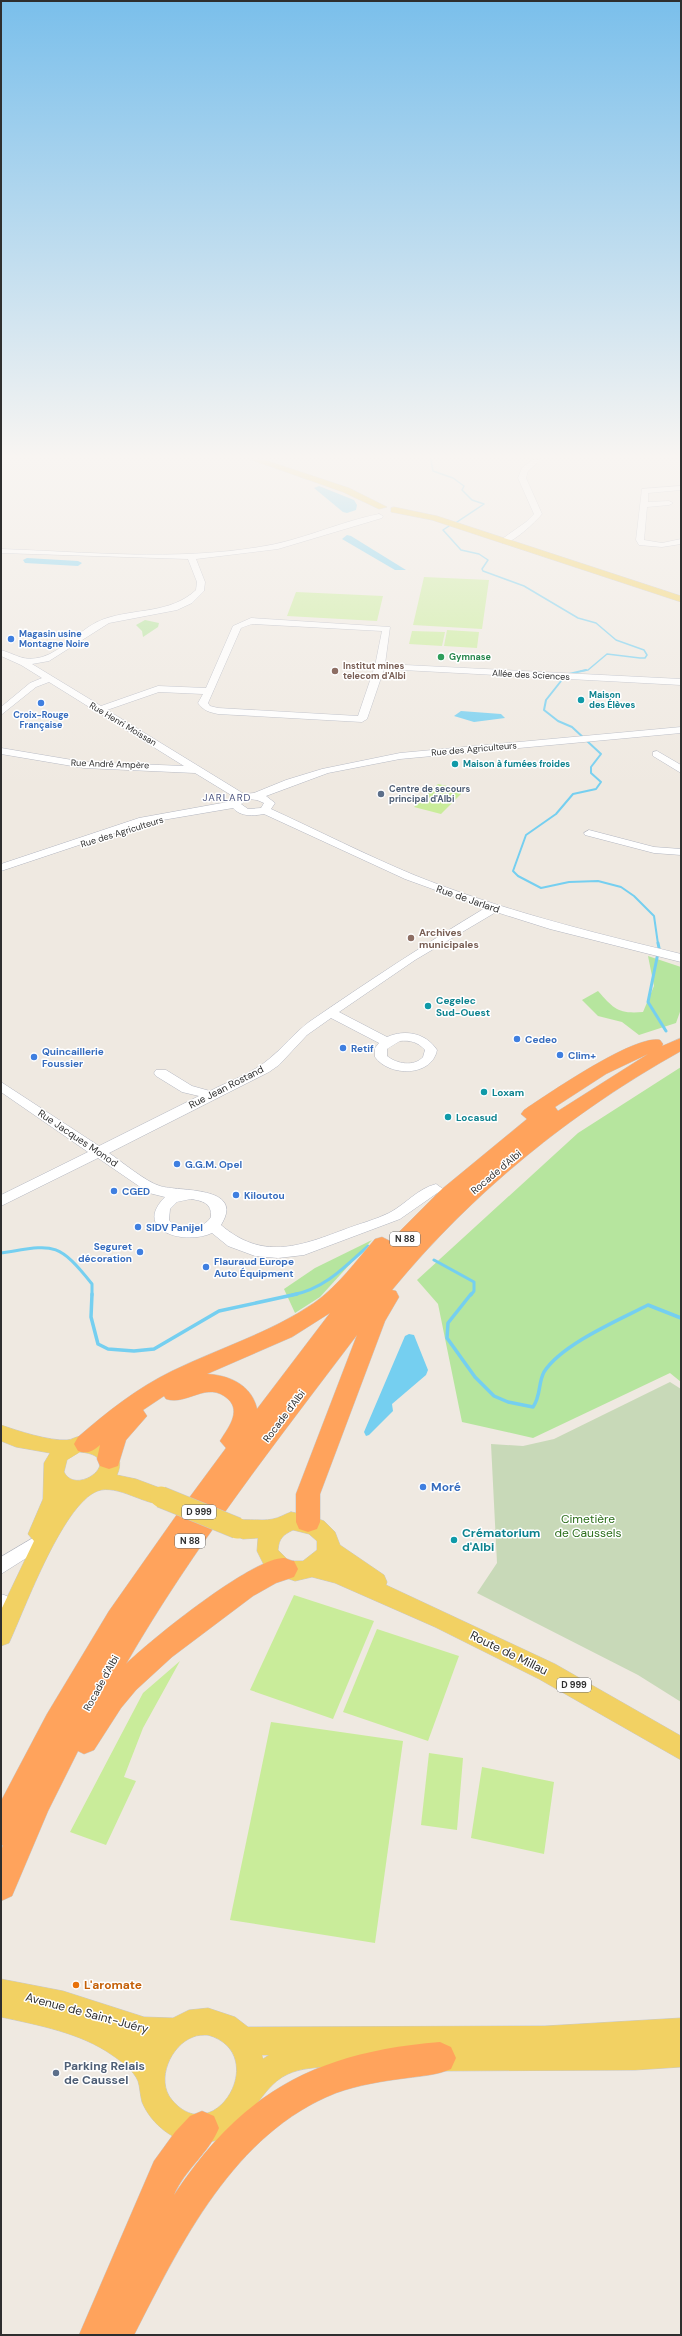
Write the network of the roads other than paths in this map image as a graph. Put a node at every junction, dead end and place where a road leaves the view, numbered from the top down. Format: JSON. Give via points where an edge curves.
{"nodes":[{"id":1,"x":196,"y":569,"type":"edge"},
{"id":2,"x":589,"y":569,"type":"edge"},
{"id":3,"x":681,"y":600,"type":"edge"},
{"id":4,"x":1,"y":653,"type":"edge"},
{"id":5,"x":24,"y":663,"type":"junction"},
{"id":6,"x":380,"y":666,"type":"junction"},
{"id":7,"x":49,"y":679,"type":"junction"},
{"id":8,"x":681,"y":682,"type":"edge"},
{"id":9,"x":208,"y":692,"type":"junction"},
{"id":10,"x":99,"y":710,"type":"junction"},
{"id":11,"x":1,"y":712,"type":"edge"},
{"id":12,"x":681,"y":730,"type":"edge"},
{"id":13,"x":1,"y":751,"type":"edge"},
{"id":14,"x":657,"y":754,"type":"dead end"},
{"id":15,"x":197,"y":770,"type":"junction"},
{"id":16,"x":681,"y":770,"type":"edge"},
{"id":17,"x":267,"y":800,"type":"junction"},
{"id":18,"x":239,"y":804,"type":"junction"},
{"id":19,"x":589,"y":833,"type":"dead end"},
{"id":20,"x":681,"y":852,"type":"edge"},
{"id":21,"x":5,"y":867,"type":"edge"},
{"id":22,"x":494,"y":908,"type":"junction"},
{"id":23,"x":677,"y":957,"type":"edge"},
{"id":24,"x":331,"y":1013,"type":"junction"},
{"id":25,"x":676,"y":1038,"type":"edge"},
{"id":26,"x":387,"y":1042,"type":"dead end"},
{"id":27,"x":161,"y":1073,"type":"dead end"},
{"id":28,"x":1,"y":1086,"type":"edge"},
{"id":29,"x":187,"y":1089,"type":"junction"},
{"id":30,"x":211,"y":1094,"type":"junction"},
{"id":31,"x":191,"y":1105,"type":"junction"},
{"id":32,"x":99,"y":1152,"type":"junction"},
{"id":33,"x":154,"y":1190,"type":"junction"},
{"id":34,"x":436,"y":1190,"type":"junction"},
{"id":35,"x":186,"y":1194,"type":"junction"},
{"id":36,"x":1,"y":1201,"type":"edge"},
{"id":37,"x":165,"y":1204,"type":"junction"},
{"id":38,"x":213,"y":1226,"type":"junction"},
{"id":39,"x":420,"y":1244,"type":"junction"},
{"id":40,"x":8,"y":1436,"type":"edge"},
{"id":41,"x":76,"y":1446,"type":"junction"},
{"id":42,"x":53,"y":1472,"type":"junction"},
{"id":43,"x":100,"y":1473,"type":"junction"},
{"id":44,"x":202,"y":1497,"type":"junction"},
{"id":45,"x":308,"y":1522,"type":"junction"},
{"id":46,"x":276,"y":1528,"type":"junction"},
{"id":47,"x":240,"y":1529,"type":"junction"},
{"id":48,"x":34,"y":1545,"type":"junction"},
{"id":49,"x":267,"y":1548,"type":"junction"},
{"id":50,"x":328,"y":1548,"type":"junction"},
{"id":51,"x":1,"y":1566,"type":"edge"},
{"id":52,"x":311,"y":1568,"type":"junction"},
{"id":53,"x":285,"y":1569,"type":"junction"},
{"id":54,"x":2,"y":1607,"type":"edge"},
{"id":55,"x":440,"y":1619,"type":"junction"},
{"id":56,"x":1,"y":1636,"type":"edge"},
{"id":57,"x":681,"y":1749,"type":"edge"},
{"id":58,"x":1,"y":1832,"type":"edge"},
{"id":59,"x":4,"y":1877,"type":"edge"},
{"id":60,"x":3,"y":1998,"type":"edge"},
{"id":61,"x":174,"y":2032,"type":"junction"},
{"id":62,"x":681,"y":2032,"type":"edge"},
{"id":63,"x":243,"y":2041,"type":"junction"},
{"id":64,"x":681,"y":2054,"type":"edge"},
{"id":65,"x":635,"y":2056,"type":"junction"},
{"id":66,"x":440,"y":2058,"type":"junction"},
{"id":67,"x":681,"y":2058,"type":"edge"},
{"id":68,"x":151,"y":2076,"type":"junction"},
{"id":69,"x":242,"y":2104,"type":"junction"},
{"id":70,"x":202,"y":2128,"type":"junction"},
{"id":71,"x":97,"y":2335,"type":"edge"},
{"id":72,"x":115,"y":2335,"type":"edge"}],
"edges":[{"from":1,"to":5,"type":"street","via":[[201,582],[200,591],[189,601],[164,610],[106,621],[46,659]]},
{"from":2,"to":3,"type":"main road"},
{"from":4,"to":5,"type":"street","name":"Rue Henri Moissan"},
{"from":5,"to":7,"type":"street","name":"Rue Henri Moissan"},
{"from":6,"to":8,"type":"street","name":"Allée des Sciences"},
{"from":6,"to":9,"type":"street","via":[[362,719],[218,711],[207,708],[203,703]]},
{"from":6,"to":9,"type":"street","via":[[387,629],[251,621],[237,626]]},
{"from":7,"to":10,"type":"street","name":"Rue Henri Moissan"},
{"from":7,"to":11,"type":"street","via":[[33,685]]},
{"from":9,"to":10,"type":"street","via":[[158,689]]},
{"from":10,"to":15,"type":"street","name":"Rue Henri Moissan"},
{"from":12,"to":17,"type":"street","name":"Rue des Agriculteurs","via":[[449,750],[410,756],[299,778]]},
{"from":13,"to":15,"type":"street","name":"Rue André Ampère","via":[[84,765]]},
{"from":14,"to":16,"type":"street"},
{"from":15,"to":18,"type":"street","name":"Rue Henri Moissan"},
{"from":17,"to":18,"type":"street","name":"Rue des Agriculteurs","via":[[256,796]]},
{"from":17,"to":18,"type":"street","name":"Rue des Agriculteurs","via":[[254,813]]},
{"from":17,"to":22,"type":"street","name":"Rue de Jarlard","via":[[409,877]]},
{"from":18,"to":21,"type":"street","name":"Rue des Agriculteurs","via":[[164,819]]},
{"from":19,"to":20,"type":"street","via":[[654,850]]},
{"from":22,"to":23,"type":"street","name":"Rue de Jarlard","via":[[554,927]]},
{"from":22,"to":24,"type":"street","name":"Rue Jean Rostand","via":[[411,957]]},
{"from":24,"to":26,"type":"street"},
{"from":24,"to":30,"type":"street","name":"Rue Jean Rostand","via":[[303,1032],[264,1069]]},
{"from":25,"to":34,"type":"highway","via":[[599,1070],[551,1100],[489,1145]]},
{"from":25,"to":39,"type":"highway","name":"Rocade d'Albi","number":"N 88","via":[[569,1112],[462,1200]]},
{"from":25,"to":44,"type":"highway","name":"Rocade d'Albi","number":"N 88","via":[[606,1073],[550,1111],[475,1171],[415,1228],[366,1285]]},
{"from":27,"to":29,"type":"street"},
{"from":28,"to":32,"type":"street","name":"Rue Jacques Monod"},
{"from":29,"to":30,"type":"street"},
{"from":29,"to":31,"type":"street"},
{"from":30,"to":31,"type":"street","name":"Rue Jean Rostand"},
{"from":31,"to":32,"type":"street","name":"Rue Jean Rostand"},
{"from":32,"to":33,"type":"street","name":"Rue Jacques Monod"},
{"from":32,"to":36,"type":"street","name":"Rue Jean Rostand"},
{"from":33,"to":35,"type":"street"},
{"from":33,"to":37,"type":"street"},
{"from":34,"to":38,"type":"street","via":[[429,1191],[395,1216],[297,1251],[256,1251],[227,1240]]},
{"from":34,"to":41,"type":"highway","via":[[384,1243],[348,1285],[323,1308],[279,1333],[162,1386]]},
{"from":35,"to":37,"type":"street"},
{"from":35,"to":38,"type":"street","via":[[202,1195],[216,1202],[220,1215]]},
{"from":37,"to":38,"type":"street","via":[[161,1212],[162,1220],[166,1227],[175,1232],[196,1233]]},
{"from":39,"to":45,"type":"highway","via":[[416,1257],[384,1302],[374,1321],[308,1494]]},
{"from":39,"to":59,"type":"highway","name":"Rocade d'Albi","number":"N 88","via":[[377,1295],[174,1564],[123,1643],[95,1693],[52,1775]]},
{"from":40,"to":41,"type":"main road"},
{"from":40,"to":42,"type":"main road"},
{"from":41,"to":42,"type":"main road","via":[[59,1453]]},
{"from":41,"to":43,"type":"main road","via":[[103,1450]]},
{"from":42,"to":43,"type":"main road","via":[[62,1485]]},
{"from":42,"to":48,"type":"main road","via":[[57,1488],[54,1502]]},
{"from":43,"to":44,"type":"highway","via":[[112,1443],[128,1421],[157,1402],[193,1385],[224,1385],[244,1400],[244,1422],[205,1481]]},
{"from":43,"to":47,"type":"main road","number":"D 999","bridge":true},
{"from":43,"to":56,"type":"main road","via":[[48,1535]]},
{"from":44,"to":58,"type":"highway","name":"Rocade d'Albi","number":"N 88","via":[[108,1634],[48,1735]]},
{"from":45,"to":46,"type":"main road","via":[[291,1521]]},
{"from":45,"to":50,"type":"main road","via":[[324,1532]]},
{"from":46,"to":47,"type":"main road","number":"D 999"},
{"from":46,"to":49,"type":"main road","via":[[268,1539]]},
{"from":47,"to":49,"type":"main road"},
{"from":48,"to":51,"type":"street"},
{"from":48,"to":54,"type":"main road"},
{"from":49,"to":53,"type":"main road","via":[[271,1559]]},
{"from":50,"to":52,"type":"main road","via":[[323,1560]]},
{"from":50,"to":55,"type":"main road","name":"Route de Millau","number":"D 999","via":[[367,1577]]},
{"from":52,"to":53,"type":"main road","via":[[294,1571]]},
{"from":52,"to":55,"type":"main road","name":"Route de Millau","number":"D 999","via":[[348,1578]]},
{"from":53,"to":59,"type":"highway","via":[[259,1578],[166,1643],[139,1668],[101,1713],[31,1845]]},
{"from":55,"to":57,"type":"main road","name":"Route de Millau","number":"D 999","via":[[578,1687]]},
{"from":60,"to":61,"type":"main road","name":"Avenue de Saint-Juéry","via":[[63,2004],[144,2030]]},
{"from":60,"to":68,"type":"main road","via":[[105,2036],[133,2054]]},
{"from":61,"to":63,"type":"main road","via":[[189,2023],[206,2021],[233,2030]]},
{"from":61,"to":68,"type":"main road","via":[[162,2044],[154,2059]]},
{"from":62,"to":63,"type":"main road","via":[[545,2040]]},
{"from":63,"to":69,"type":"main road","via":[[252,2072],[249,2089]]},
{"from":64,"to":65,"type":"main road"},
{"from":65,"to":66,"type":"main road"},
{"from":65,"to":67,"type":"street"},
{"from":66,"to":69,"type":"main road","via":[[392,2054],[300,2057],[276,2066],[264,2076]]},
{"from":66,"to":72,"type":"highway","via":[[392,2063],[329,2080],[293,2098],[258,2122],[207,2176],[189,2200]]},
{"from":68,"to":70,"type":"main road","via":[[156,2101],[163,2112],[174,2122],[187,2127]]},
{"from":69,"to":70,"type":"main road","via":[[231,2116],[217,2125]]},
{"from":70,"to":71,"type":"highway","via":[[186,2144],[166,2173]]}]}
